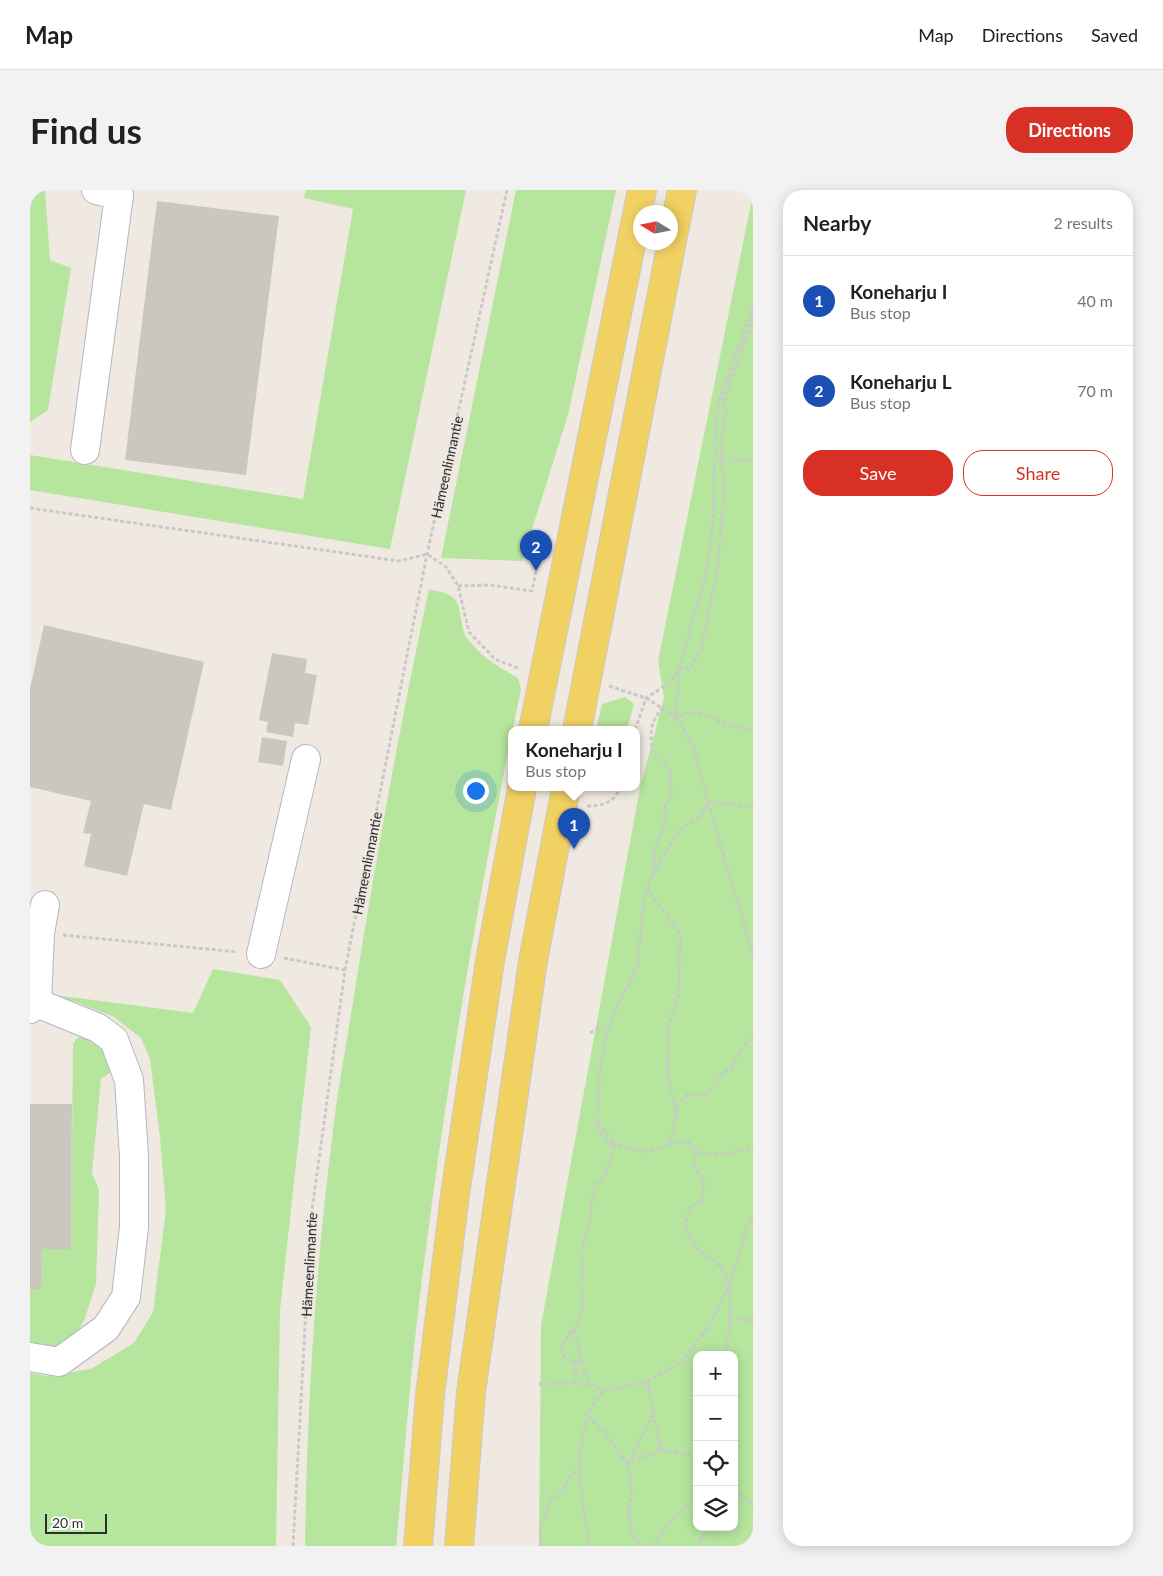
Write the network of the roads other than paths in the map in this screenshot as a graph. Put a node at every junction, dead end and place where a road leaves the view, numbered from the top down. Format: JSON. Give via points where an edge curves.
{"nodes":[{"id":1,"x":96,"y":190,"type":"edge"},
{"id":2,"x":642,"y":190,"type":"edge"},
{"id":3,"x":682,"y":190,"type":"edge"},
{"id":4,"x":85,"y":450,"type":"dead end"},
{"id":5,"x":534,"y":726,"type":"edge"},
{"id":6,"x":578,"y":726,"type":"edge"},
{"id":7,"x":306,"y":759,"type":"dead end"},
{"id":8,"x":521,"y":791,"type":"edge"},
{"id":9,"x":574,"y":797,"type":"edge"},
{"id":10,"x":45,"y":905,"type":"dead end"},
{"id":11,"x":35,"y":933,"type":"edge"},
{"id":12,"x":260,"y":954,"type":"road end"},
{"id":13,"x":33,"y":1006,"type":"edge"},
{"id":14,"x":30,"y":1357,"type":"edge"},
{"id":15,"x":418,"y":1546,"type":"edge"},
{"id":16,"x":459,"y":1546,"type":"edge"}],
"edges":[{"from":1,"to":4,"type":"lane","via":[[119,195]]},
{"from":2,"to":5,"type":"main road"},
{"from":3,"to":6,"type":"main road"},
{"from":7,"to":12,"type":"lane"},
{"from":8,"to":15,"type":"main road","via":[[490,961],[455,1195],[430,1395]]},
{"from":9,"to":16,"type":"main road","via":[[533,961],[471,1392]]},
{"from":10,"to":11,"type":"lane"},
{"from":11,"to":13,"type":"lane"},
{"from":13,"to":14,"type":"lane","via":[[98,1028],[114,1040],[129,1080],[134,1227],[126,1297],[106,1328],[59,1362]]}]}
